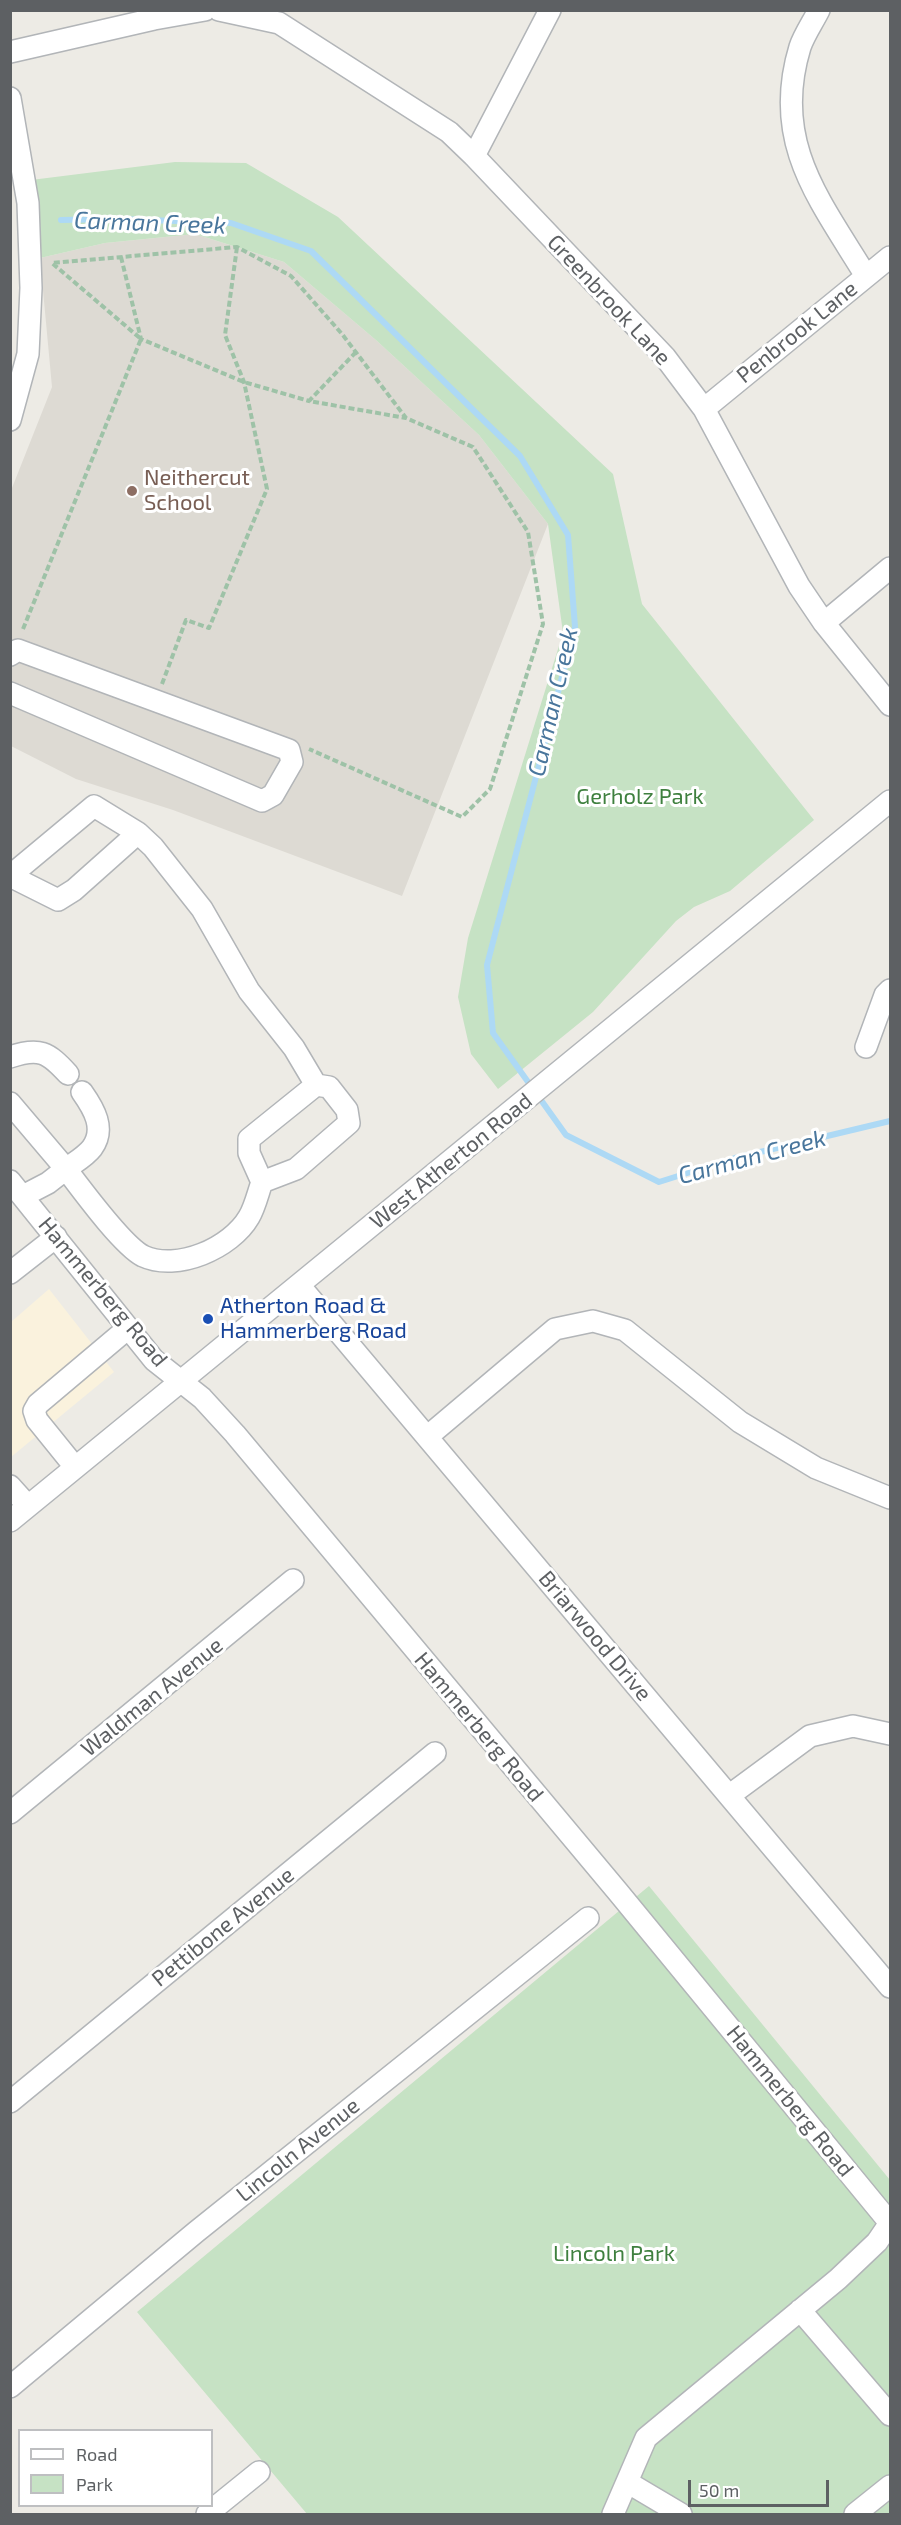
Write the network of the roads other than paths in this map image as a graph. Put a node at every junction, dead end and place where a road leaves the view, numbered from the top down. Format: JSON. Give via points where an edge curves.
{"nodes":[{"id":1,"x":205,"y":10,"type":"edge"},
{"id":2,"x":219,"y":10,"type":"edge"},
{"id":3,"x":550,"y":10,"type":"edge"},
{"id":4,"x":819,"y":10,"type":"edge"},
{"id":5,"x":281,"y":17,"type":"edge"},
{"id":6,"x":10,"y":52,"type":"edge"},
{"id":7,"x":10,"y":98,"type":"edge"},
{"id":8,"x":474,"y":156,"type":"junction"},
{"id":9,"x":891,"y":257,"type":"edge"},
{"id":10,"x":866,"y":276,"type":"junction"},
{"id":11,"x":704,"y":409,"type":"junction"},
{"id":12,"x":10,"y":420,"type":"edge"},
{"id":13,"x":891,"y":568,"type":"edge"},
{"id":14,"x":824,"y":623,"type":"junction"},
{"id":15,"x":10,"y":655,"type":"edge"},
{"id":16,"x":10,"y":693,"type":"edge"},
{"id":17,"x":891,"y":705,"type":"edge"},
{"id":18,"x":891,"y":801,"type":"edge"},
{"id":19,"x":138,"y":833,"type":"junction"},
{"id":20,"x":10,"y":876,"type":"edge"},
{"id":21,"x":891,"y":990,"type":"edge"},
{"id":22,"x":866,"y":1047,"type":"dead end"},
{"id":23,"x":10,"y":1056,"type":"edge"},
{"id":24,"x":68,"y":1074,"type":"dead end"},
{"id":25,"x":316,"y":1085,"type":"junction"},
{"id":26,"x":82,"y":1092,"type":"dead end"},
{"id":27,"x":10,"y":1103,"type":"edge"},
{"id":28,"x":66,"y":1169,"type":"junction"},
{"id":29,"x":262,"y":1182,"type":"junction"},
{"id":30,"x":17,"y":1188,"type":"edge"},
{"id":31,"x":56,"y":1237,"type":"junction"},
{"id":32,"x":10,"y":1273,"type":"edge"},
{"id":33,"x":299,"y":1285,"type":"junction"},
{"id":34,"x":127,"y":1329,"type":"junction"},
{"id":35,"x":180,"y":1381,"type":"junction"},
{"id":36,"x":427,"y":1437,"type":"junction"},
{"id":37,"x":75,"y":1467,"type":"junction"},
{"id":38,"x":10,"y":1486,"type":"edge"},
{"id":39,"x":891,"y":1498,"type":"edge"},
{"id":40,"x":28,"y":1506,"type":"junction"},
{"id":41,"x":10,"y":1521,"type":"edge"},
{"id":42,"x":293,"y":1580,"type":"dead end"},
{"id":43,"x":891,"y":1734,"type":"edge"},
{"id":44,"x":435,"y":1753,"type":"dead end"},
{"id":45,"x":730,"y":1795,"type":"junction"},
{"id":46,"x":10,"y":1813,"type":"edge"},
{"id":47,"x":588,"y":1918,"type":"dead end"},
{"id":48,"x":891,"y":1987,"type":"edge"},
{"id":49,"x":10,"y":2102,"type":"edge"},
{"id":50,"x":800,"y":2310,"type":"junction"},
{"id":51,"x":10,"y":2387,"type":"edge"},
{"id":52,"x":891,"y":2415,"type":"edge"},
{"id":53,"x":259,"y":2472,"type":"dead end"},
{"id":54,"x":627,"y":2482,"type":"junction"},
{"id":55,"x":891,"y":2486,"type":"edge"},
{"id":56,"x":207,"y":2514,"type":"edge"},
{"id":57,"x":613,"y":2514,"type":"edge"},
{"id":58,"x":681,"y":2514,"type":"edge"},
{"id":59,"x":855,"y":2514,"type":"edge"}],
"edges":[{"from":1,"to":6,"type":"street"},
{"from":2,"to":5,"type":"street","name":"Greenbrook Lane"},
{"from":3,"to":8,"type":"street"},
{"from":4,"to":10,"type":"street","via":[[800,46],[790,94],[791,129],[804,172]]},
{"from":5,"to":8,"type":"street","name":"Greenbrook Lane","via":[[449,132]]},
{"from":7,"to":12,"type":"street","via":[[28,203],[31,288],[28,354]]},
{"from":8,"to":11,"type":"street","name":"Greenbrook Lane","via":[[665,357]]},
{"from":9,"to":10,"type":"street","name":"Penbrook Lane"},
{"from":10,"to":11,"type":"street","name":"Penbrook Lane"},
{"from":11,"to":14,"type":"street","name":"Greenbrook Lane","via":[[799,586]]},
{"from":13,"to":14,"type":"street"},
{"from":14,"to":17,"type":"street","name":"Greenbrook Lane"},
{"from":15,"to":16,"type":"street","via":[[18,650],[289,750],[292,762],[273,795],[262,801]]},
{"from":18,"to":33,"type":"street","name":"West Atherton Road"},
{"from":19,"to":20,"type":"street","via":[[58,900]]},
{"from":19,"to":20,"type":"street","via":[[94,806]]},
{"from":19,"to":25,"type":"street","via":[[202,909],[249,991],[294,1048]]},
{"from":21,"to":22,"type":"street","via":[[885,994]]},
{"from":23,"to":24,"type":"street","via":[[24,1052],[52,1056]]},
{"from":25,"to":29,"type":"street","via":[[249,1139],[249,1153]]},
{"from":25,"to":29,"type":"street","via":[[329,1087],[347,1110],[349,1123],[296,1169]]},
{"from":26,"to":28,"type":"street","via":[[94,1109],[99,1129],[92,1148]]},
{"from":27,"to":28,"type":"street"},
{"from":28,"to":29,"type":"street","via":[[124,1239],[143,1256],[161,1260],[184,1260],[207,1253],[228,1240],[249,1217]]},
{"from":28,"to":30,"type":"street","via":[[48,1183]]},
{"from":30,"to":31,"type":"street","name":"Hammerberg Road"},
{"from":31,"to":32,"type":"street"},
{"from":31,"to":34,"type":"street","name":"Hammerberg Road"},
{"from":33,"to":35,"type":"street","name":"West Atherton Road"},
{"from":33,"to":36,"type":"street","name":"Briarwood Drive"},
{"from":34,"to":35,"type":"street","name":"Hammerberg Road","via":[[154,1360]]},
{"from":34,"to":37,"type":"street","via":[[34,1411]]},
{"from":35,"to":37,"type":"street","name":"West Atherton Road"},
{"from":35,"to":50,"type":"street","name":"Hammerberg Road","via":[[235,1434],[890,2223],[878,2242]]},
{"from":36,"to":39,"type":"street","via":[[555,1329],[593,1321],[625,1330],[740,1422],[816,1468]]},
{"from":36,"to":45,"type":"street","name":"Briarwood Drive"},
{"from":37,"to":40,"type":"street","name":"West Atherton Road"},
{"from":38,"to":40,"type":"street"},
{"from":40,"to":41,"type":"street","name":"West Atherton Road"},
{"from":42,"to":46,"type":"street","name":"Waldman Avenue"},
{"from":43,"to":45,"type":"street","via":[[853,1726],[810,1736]]},
{"from":44,"to":49,"type":"street","name":"Pettibone Avenue"},
{"from":45,"to":48,"type":"street","name":"Briarwood Drive"},
{"from":47,"to":51,"type":"street","name":"Lincoln Avenue","via":[[196,2232]]},
{"from":50,"to":52,"type":"street"},
{"from":50,"to":54,"type":"street","via":[[646,2438]]},
{"from":53,"to":56,"type":"street"},
{"from":54,"to":57,"type":"street"},
{"from":54,"to":58,"type":"street"},
{"from":55,"to":59,"type":"street"}]}
